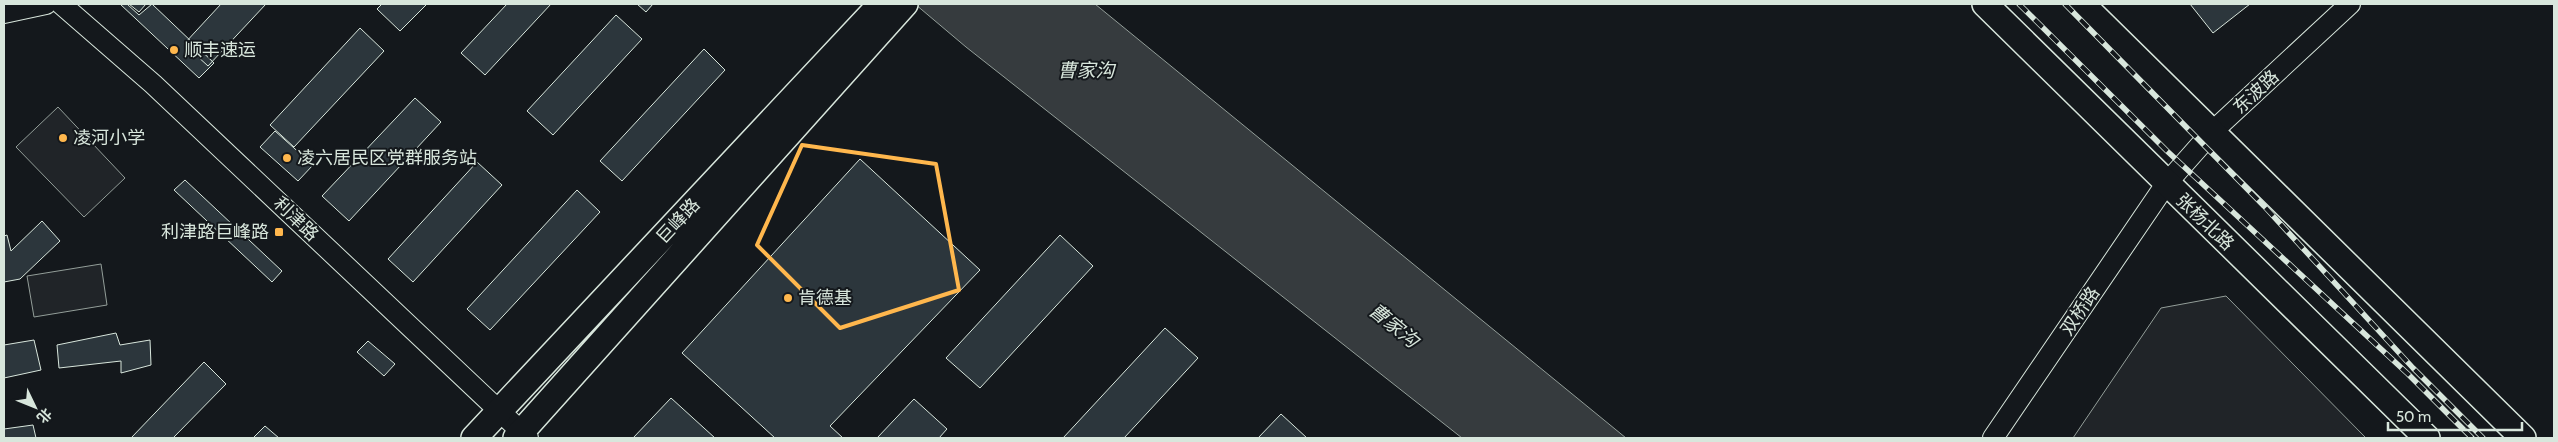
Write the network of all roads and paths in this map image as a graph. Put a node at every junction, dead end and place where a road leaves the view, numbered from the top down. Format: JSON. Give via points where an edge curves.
{"nodes":[{"id":1,"x":46,"y":4,"type":"edge"},
{"id":2,"x":61,"y":4,"type":"edge"},
{"id":3,"x":881,"y":4,"type":"edge"},
{"id":4,"x":906,"y":4,"type":"edge"},
{"id":5,"x":1985,"y":4,"type":"edge"},
{"id":6,"x":2082,"y":4,"type":"edge"},
{"id":7,"x":2350,"y":4,"type":"edge"},
{"id":8,"x":4,"y":13,"type":"edge"},
{"id":9,"x":866,"y":33,"type":"junction"},
{"id":10,"x":2212,"y":132,"type":"junction"},
{"id":11,"x":2166,"y":184,"type":"junction"},
{"id":12,"x":499,"y":411,"type":"junction"},
{"id":13,"x":522,"y":436,"type":"edge"},
{"id":14,"x":474,"y":438,"type":"edge"},
{"id":15,"x":1993,"y":438,"type":"edge"},
{"id":16,"x":2427,"y":438,"type":"edge"},
{"id":17,"x":2523,"y":438,"type":"edge"}],
"edges":[{"from":1,"to":8,"type":"street"},
{"from":2,"to":12,"type":"street","name":"利津路","via":[[153,84]]},
{"from":3,"to":9,"type":"main road","name":"巨峰路"},
{"from":4,"to":9,"type":"main road"},
{"from":5,"to":11,"type":"main road","name":"张杨北路"},
{"from":6,"to":10,"type":"main road"},
{"from":7,"to":10,"type":"street","name":"东波路"},
{"from":9,"to":12,"type":"main road","name":"巨峰路"},
{"from":9,"to":13,"type":"main road","name":"巨峰路"},
{"from":10,"to":11,"type":"street","name":"东波路"},
{"from":10,"to":17,"type":"main road"},
{"from":11,"to":15,"type":"street","name":"双桥路"},
{"from":11,"to":16,"type":"main road","name":"张杨北路"},
{"from":12,"to":13,"type":"street","name":"利津路"},
{"from":12,"to":14,"type":"main road","name":"巨峰路"}]}
